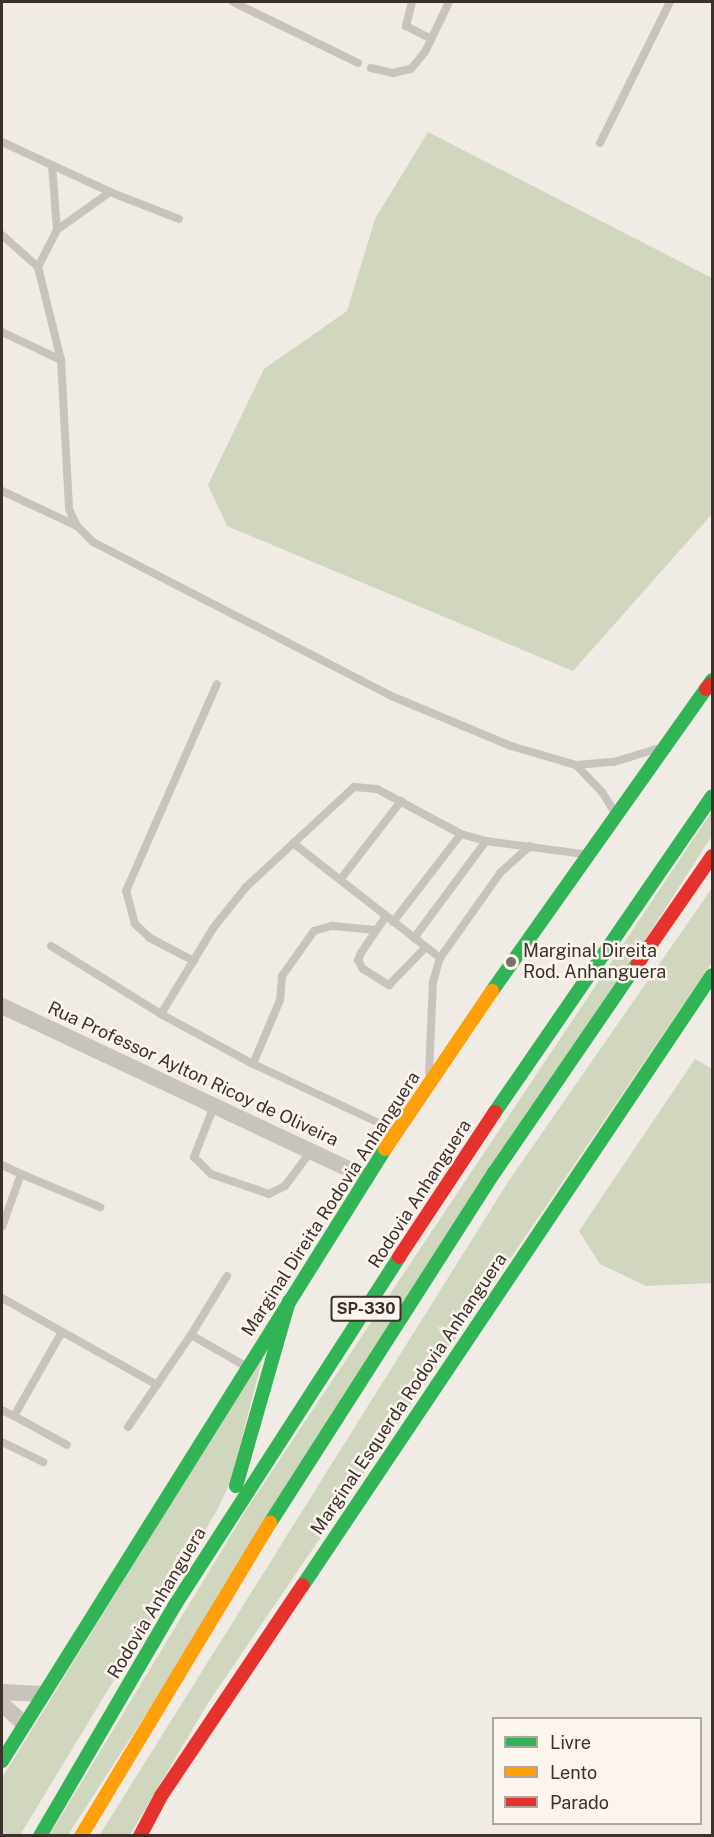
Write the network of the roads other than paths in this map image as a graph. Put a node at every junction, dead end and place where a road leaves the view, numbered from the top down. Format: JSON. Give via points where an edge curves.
{"nodes":[{"id":1,"x":233,"y":2,"type":"edge"},
{"id":2,"x":412,"y":2,"type":"edge"},
{"id":3,"x":449,"y":2,"type":"edge"},
{"id":4,"x":670,"y":2,"type":"edge"},
{"id":5,"x":431,"y":39,"type":"junction"},
{"id":6,"x":358,"y":63,"type":"dead end"},
{"id":7,"x":371,"y":68,"type":"dead end"},
{"id":8,"x":2,"y":142,"type":"edge"},
{"id":9,"x":600,"y":143,"type":"dead end"},
{"id":10,"x":52,"y":165,"type":"junction"},
{"id":11,"x":110,"y":192,"type":"junction"},
{"id":12,"x":179,"y":219,"type":"dead end"},
{"id":13,"x":57,"y":230,"type":"junction"},
{"id":14,"x":2,"y":235,"type":"edge"},
{"id":15,"x":38,"y":267,"type":"junction"},
{"id":16,"x":2,"y":332,"type":"edge"},
{"id":17,"x":61,"y":360,"type":"junction"},
{"id":18,"x":2,"y":491,"type":"edge"},
{"id":19,"x":77,"y":526,"type":"junction"},
{"id":20,"x":218,"y":684,"type":"dead end"},
{"id":21,"x":710,"y":684,"type":"edge"},
{"id":22,"x":664,"y":746,"type":"junction"},
{"id":23,"x":576,"y":765,"type":"junction"},
{"id":24,"x":712,"y":796,"type":"edge"},
{"id":25,"x":401,"y":801,"type":"junction"},
{"id":26,"x":615,"y":814,"type":"junction"},
{"id":27,"x":461,"y":834,"type":"junction"},
{"id":28,"x":486,"y":841,"type":"junction"},
{"id":29,"x":293,"y":843,"type":"junction"},
{"id":30,"x":530,"y":846,"type":"junction"},
{"id":31,"x":587,"y":855,"type":"junction"},
{"id":32,"x":712,"y":856,"type":"edge"},
{"id":33,"x":340,"y":880,"type":"junction"},
{"id":34,"x":390,"y":919,"type":"junction"},
{"id":35,"x":376,"y":930,"type":"junction"},
{"id":36,"x":414,"y":938,"type":"junction"},
{"id":37,"x":51,"y":946,"type":"dead end"},
{"id":38,"x":426,"y":947,"type":"junction"},
{"id":39,"x":440,"y":958,"type":"junction"},
{"id":40,"x":194,"y":961,"type":"junction"},
{"id":41,"x":712,"y":975,"type":"edge"},
{"id":42,"x":2,"y":1006,"type":"edge"},
{"id":43,"x":161,"y":1014,"type":"junction"},
{"id":44,"x":253,"y":1064,"type":"junction"},
{"id":45,"x":428,"y":1085,"type":"junction"},
{"id":46,"x":214,"y":1106,"type":"junction"},
{"id":47,"x":397,"y":1131,"type":"junction"},
{"id":48,"x":311,"y":1151,"type":"junction"},
{"id":49,"x":2,"y":1165,"type":"edge"},
{"id":50,"x":21,"y":1174,"type":"junction"},
{"id":51,"x":367,"y":1178,"type":"junction"},
{"id":52,"x":100,"y":1207,"type":"dead end"},
{"id":53,"x":2,"y":1227,"type":"edge"},
{"id":54,"x":227,"y":1276,"type":"dead end"},
{"id":55,"x":2,"y":1298,"type":"edge"},
{"id":56,"x":289,"y":1301,"type":"junction"},
{"id":57,"x":62,"y":1332,"type":"junction"},
{"id":58,"x":191,"y":1335,"type":"junction"},
{"id":59,"x":248,"y":1367,"type":"junction"},
{"id":60,"x":157,"y":1384,"type":"junction"},
{"id":61,"x":2,"y":1410,"type":"edge"},
{"id":62,"x":14,"y":1416,"type":"junction"},
{"id":63,"x":128,"y":1426,"type":"dead end"},
{"id":64,"x":2,"y":1442,"type":"edge"},
{"id":65,"x":67,"y":1445,"type":"dead end"},
{"id":66,"x":43,"y":1462,"type":"dead end"},
{"id":67,"x":175,"y":1605,"type":"junction"},
{"id":68,"x":2,"y":1692,"type":"edge"},
{"id":69,"x":43,"y":1695,"type":"junction"},
{"id":70,"x":2,"y":1704,"type":"edge"},
{"id":71,"x":24,"y":1724,"type":"junction"},
{"id":72,"x":2,"y":1761,"type":"edge"},
{"id":73,"x":40,"y":1836,"type":"edge"},
{"id":74,"x":81,"y":1836,"type":"edge"},
{"id":75,"x":140,"y":1836,"type":"edge"}],
"edges":[{"from":1,"to":6,"type":"lane"},
{"from":2,"to":5,"type":"lane","via":[[406,26]]},
{"from":3,"to":5,"type":"lane"},
{"from":4,"to":9,"type":"lane"},
{"from":5,"to":7,"type":"lane","via":[[411,69],[393,73]]},
{"from":8,"to":10,"type":"lane"},
{"from":10,"to":11,"type":"lane"},
{"from":10,"to":13,"type":"lane"},
{"from":11,"to":12,"type":"lane"},
{"from":11,"to":13,"type":"lane"},
{"from":13,"to":15,"type":"lane"},
{"from":14,"to":15,"type":"lane"},
{"from":15,"to":17,"type":"lane"},
{"from":16,"to":17,"type":"lane"},
{"from":17,"to":19,"type":"lane","via":[[69,508]]},
{"from":18,"to":19,"type":"lane"},
{"from":19,"to":23,"type":"lane","via":[[93,542],[389,695],[511,746]]},
{"from":20,"to":40,"type":"lane","via":[[126,891],[135,924],[150,938]]},
{"from":21,"to":22,"type":"main road","name":"Marginal Direita Rodovia Anhanguera"},
{"from":22,"to":23,"type":"lane","via":[[614,762]]},
{"from":22,"to":26,"type":"main road","name":"Marginal Direita Rodovia Anhanguera"},
{"from":23,"to":26,"type":"lane","via":[[602,792]]},
{"from":24,"to":67,"type":"main road","name":"Rodovia Anhanguera","number":"SP-330","via":[[468,1152]]},
{"from":25,"to":27,"type":"lane"},
{"from":25,"to":29,"type":"lane","via":[[377,789],[354,787]]},
{"from":25,"to":33,"type":"lane"},
{"from":26,"to":31,"type":"main road","name":"Marginal Direita Rodovia Anhanguera"},
{"from":27,"to":28,"type":"lane"},
{"from":27,"to":34,"type":"lane"},
{"from":28,"to":30,"type":"lane"},
{"from":28,"to":36,"type":"lane"},
{"from":29,"to":33,"type":"lane"},
{"from":29,"to":40,"type":"lane","via":[[246,887]]},
{"from":30,"to":31,"type":"lane"},
{"from":30,"to":39,"type":"lane","via":[[501,872]]},
{"from":31,"to":45,"type":"main road","name":"Marginal Direita Rodovia Anhanguera"},
{"from":32,"to":74,"type":"main road","number":"SP-330","via":[[516,1140],[322,1437]]},
{"from":33,"to":34,"type":"lane"},
{"from":34,"to":35,"type":"lane"},
{"from":34,"to":36,"type":"lane"},
{"from":35,"to":38,"type":"lane","via":[[358,960],[389,985]]},
{"from":35,"to":44,"type":"lane","via":[[332,926],[314,931],[282,976],[280,1000]]},
{"from":36,"to":38,"type":"lane"},
{"from":37,"to":43,"type":"lane"},
{"from":38,"to":39,"type":"lane"},
{"from":39,"to":45,"type":"lane","via":[[433,982]]},
{"from":40,"to":43,"type":"lane"},
{"from":41,"to":75,"type":"main road","name":"Marginal Esquerda Rodovia Anhanguera","via":[[161,1796]]},
{"from":42,"to":46,"type":"street","name":"Rua Professor Aylton Ricoy de Oliveira"},
{"from":43,"to":44,"type":"lane"},
{"from":44,"to":47,"type":"lane"},
{"from":45,"to":47,"type":"main road","name":"Marginal Direita Rodovia Anhanguera"},
{"from":46,"to":48,"type":"street","name":"Rua Professor Aylton Ricoy de Oliveira"},
{"from":46,"to":48,"type":"lane","via":[[194,1157],[211,1174],[269,1194],[285,1186]]},
{"from":47,"to":51,"type":"main road","name":"Marginal Direita Rodovia Anhanguera"},
{"from":48,"to":51,"type":"street","name":"Rua Professor Aylton Ricoy de Oliveira"},
{"from":49,"to":50,"type":"lane"},
{"from":50,"to":52,"type":"lane"},
{"from":50,"to":53,"type":"lane"},
{"from":51,"to":56,"type":"main road","name":"Marginal Direita Rodovia Anhanguera"},
{"from":54,"to":58,"type":"lane"},
{"from":55,"to":57,"type":"lane"},
{"from":56,"to":59,"type":"main road","name":"Marginal Direita Rodovia Anhanguera"},
{"from":56,"to":67,"type":"main road","via":[[241,1476]]},
{"from":57,"to":60,"type":"lane"},
{"from":57,"to":62,"type":"lane"},
{"from":58,"to":59,"type":"lane"},
{"from":58,"to":60,"type":"lane"},
{"from":59,"to":69,"type":"main road","name":"Marginal Direita Rodovia Anhanguera"},
{"from":60,"to":63,"type":"lane"},
{"from":61,"to":62,"type":"lane"},
{"from":62,"to":65,"type":"lane"},
{"from":64,"to":66,"type":"lane"},
{"from":67,"to":73,"type":"main road","name":"Rodovia Anhanguera","number":"SP-330"},
{"from":68,"to":69,"type":"street"},
{"from":69,"to":71,"type":"main road","name":"Marginal Direita Rodovia Anhanguera"},
{"from":70,"to":71,"type":"street"},
{"from":71,"to":72,"type":"main road","name":"Marginal Direita Rodovia Anhanguera"}]}
